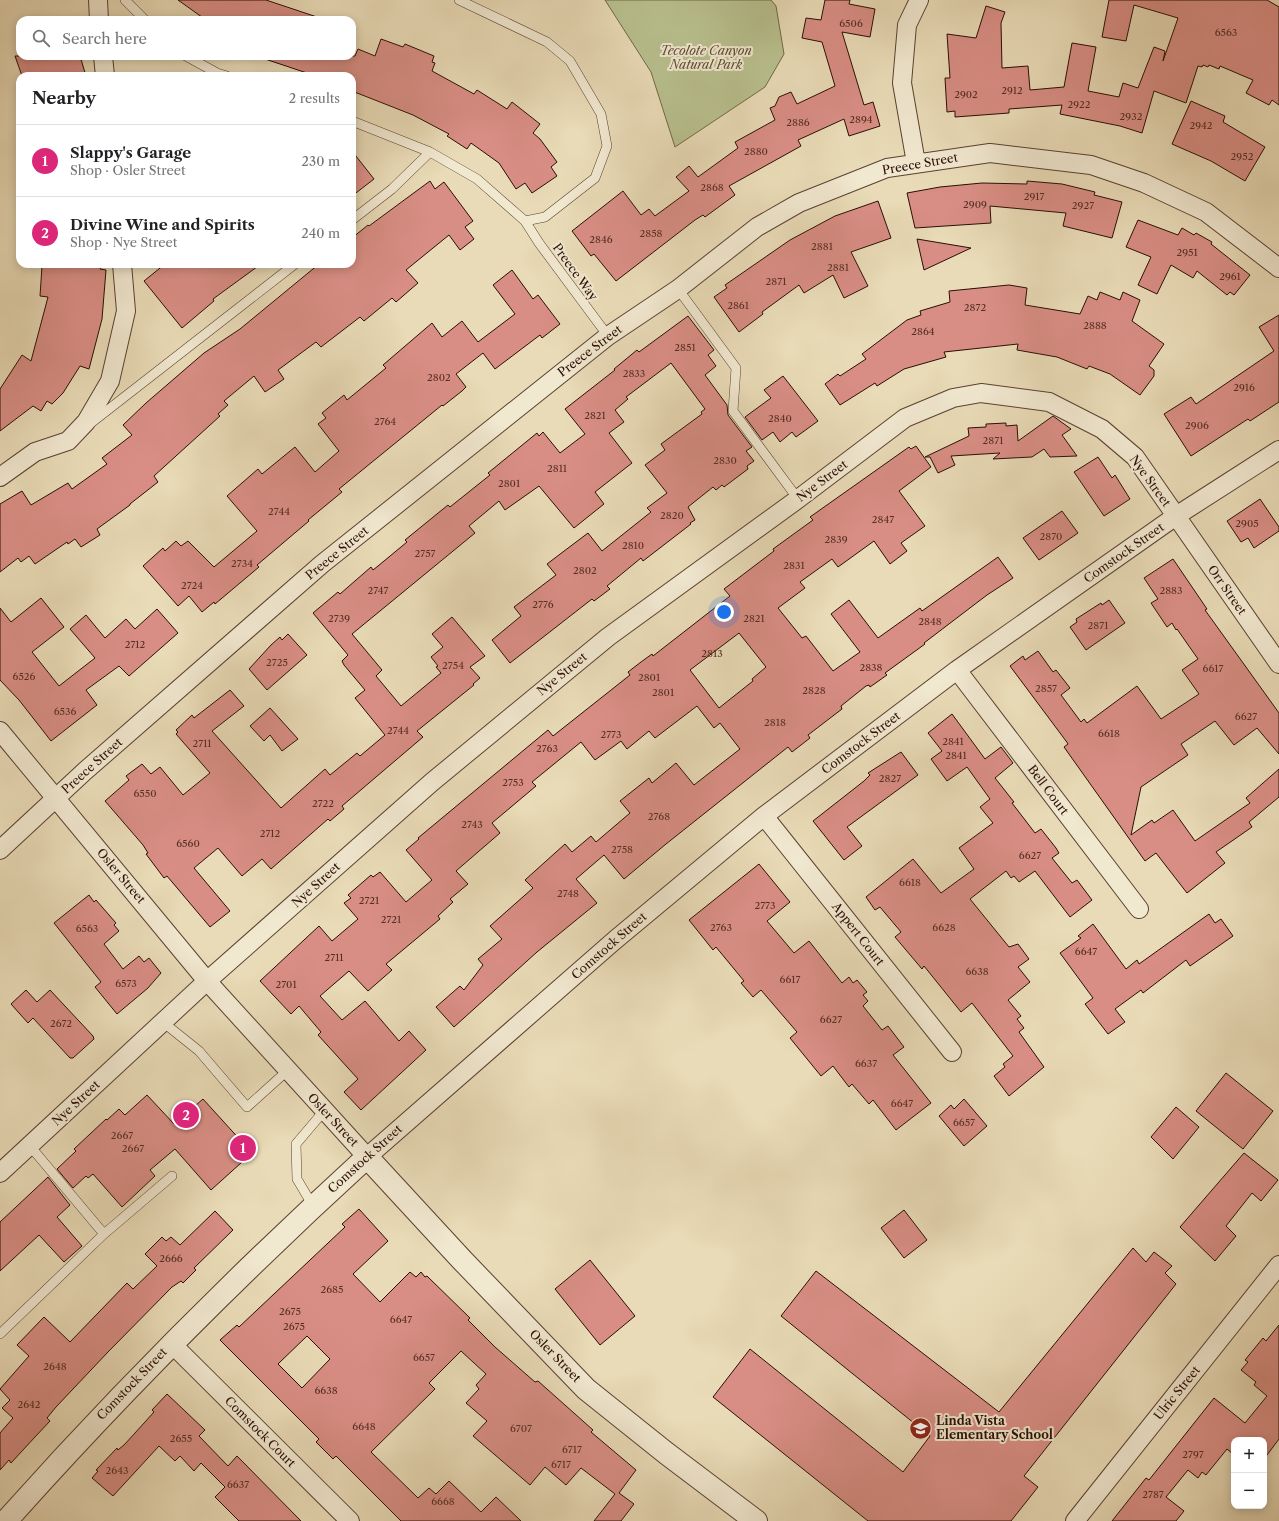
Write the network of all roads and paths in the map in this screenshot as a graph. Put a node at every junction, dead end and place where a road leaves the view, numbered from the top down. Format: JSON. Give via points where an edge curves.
{"nodes":[{"id":1,"x":98,"y":0,"type":"edge"},
{"id":2,"x":125,"y":0,"type":"edge"},
{"id":3,"x":459,"y":0,"type":"edge"},
{"id":4,"x":919,"y":0,"type":"edge"},
{"id":5,"x":99,"y":16,"type":"edge"},
{"id":6,"x":141,"y":16,"type":"edge"},
{"id":7,"x":103,"y":60,"type":"edge"},
{"id":8,"x":193,"y":60,"type":"edge"},
{"id":9,"x":104,"y":72,"type":"edge"},
{"id":10,"x":215,"y":72,"type":"edge"},
{"id":11,"x":356,"y":123,"type":"edge"},
{"id":12,"x":430,"y":152,"type":"junction"},
{"id":13,"x":916,"y":163,"type":"junction"},
{"id":14,"x":356,"y":217,"type":"edge"},
{"id":15,"x":525,"y":221,"type":"junction"},
{"id":16,"x":122,"y":268,"type":"edge"},
{"id":17,"x":290,"y":268,"type":"edge"},
{"id":18,"x":1279,"y":268,"type":"edge"},
{"id":19,"x":678,"y":289,"type":"junction"},
{"id":20,"x":608,"y":336,"type":"junction"},
{"id":21,"x":68,"y":441,"type":"junction"},
{"id":22,"x":1279,"y":450,"type":"edge"},
{"id":23,"x":0,"y":477,"type":"edge"},
{"id":24,"x":798,"y":499,"type":"junction"},
{"id":25,"x":1176,"y":516,"type":"junction"},
{"id":26,"x":1279,"y":664,"type":"edge"},
{"id":27,"x":957,"y":670,"type":"junction"},
{"id":28,"x":0,"y":731,"type":"edge"},
{"id":29,"x":56,"y":798,"type":"junction"},
{"id":30,"x":764,"y":816,"type":"junction"},
{"id":31,"x":0,"y":850,"type":"edge"},
{"id":32,"x":1139,"y":909,"type":"dead end"},
{"id":33,"x":207,"y":981,"type":"junction"},
{"id":34,"x":164,"y":1023,"type":"junction"},
{"id":35,"x":952,"y":1052,"type":"dead end"},
{"id":36,"x":287,"y":1071,"type":"junction"},
{"id":37,"x":324,"y":1111,"type":"junction"},
{"id":38,"x":30,"y":1146,"type":"junction"},
{"id":39,"x":367,"y":1157,"type":"junction"},
{"id":40,"x":0,"y":1173,"type":"edge"},
{"id":41,"x":172,"y":1176,"type":"dead end"},
{"id":42,"x":313,"y":1206,"type":"junction"},
{"id":43,"x":104,"y":1234,"type":"junction"},
{"id":44,"x":1279,"y":1265,"type":"edge"},
{"id":45,"x":0,"y":1334,"type":"edge"},
{"id":46,"x":171,"y":1343,"type":"junction"},
{"id":47,"x":6,"y":1521,"type":"edge"},
{"id":48,"x":350,"y":1521,"type":"edge"},
{"id":49,"x":756,"y":1521,"type":"edge"},
{"id":50,"x":1075,"y":1521,"type":"edge"}],
"edges":[{"from":1,"to":5,"type":"street"},
{"from":2,"to":6,"type":"lane"},
{"from":3,"to":15,"type":"lane","via":[[547,42],[570,61],[601,114],[607,146],[595,178],[545,217]]},
{"from":4,"to":13,"type":"street","via":[[907,25],[902,83]]},
{"from":7,"to":9,"type":"street"},
{"from":8,"to":10,"type":"lane"},
{"from":11,"to":12,"type":"lane","name":"Preece Way"},
{"from":12,"to":14,"type":"lane","via":[[392,188]]},
{"from":12,"to":15,"type":"lane","name":"Preece Way","via":[[477,179]]},
{"from":13,"to":18,"type":"street","name":"Preece Street","via":[[990,153],[1091,165],[1144,183],[1206,212]]},
{"from":13,"to":19,"type":"street","name":"Preece Street","via":[[887,168],[799,203],[757,227]]},
{"from":15,"to":20,"type":"lane","name":"Preece Way"},
{"from":16,"to":21,"type":"street","via":[[126,312],[110,381],[86,422]]},
{"from":17,"to":21,"type":"lane"},
{"from":19,"to":20,"type":"street","name":"Preece Street"},
{"from":19,"to":24,"type":"lane","via":[[736,368],[733,411]]},
{"from":20,"to":29,"type":"street","name":"Preece Street","via":[[322,564]]},
{"from":21,"to":23,"type":"street","via":[[35,452]]},
{"from":22,"to":25,"type":"street","name":"Comstock Street"},
{"from":24,"to":25,"type":"street","name":"Nye Street","via":[[905,418],[953,398],[981,393],[1049,402],[1102,429],[1135,457]]},
{"from":24,"to":33,"type":"street","name":"Nye Street","via":[[608,637],[432,782]]},
{"from":25,"to":26,"type":"street","name":"Orr Street"},
{"from":25,"to":27,"type":"street","name":"Comstock Street"},
{"from":27,"to":30,"type":"street","name":"Comstock Street"},
{"from":27,"to":32,"type":"street","name":"Bell Court"},
{"from":28,"to":29,"type":"street","name":"Osler Street"},
{"from":29,"to":31,"type":"street","name":"Preece Street"},
{"from":29,"to":33,"type":"street","name":"Osler Street"},
{"from":30,"to":35,"type":"street","name":"Appert Court"},
{"from":30,"to":39,"type":"street","name":"Comstock Street","via":[[621,935]]},
{"from":33,"to":34,"type":"street","name":"Nye Street"},
{"from":33,"to":36,"type":"street","name":"Osler Street"},
{"from":34,"to":36,"type":"lane","via":[[199,1051],[247,1107]]},
{"from":34,"to":38,"type":"street","name":"Nye Street"},
{"from":36,"to":37,"type":"street","name":"Osler Street"},
{"from":37,"to":39,"type":"street","name":"Osler Street"},
{"from":37,"to":42,"type":"lane","via":[[296,1144],[297,1179]]},
{"from":38,"to":40,"type":"street","name":"Nye Street"},
{"from":38,"to":43,"type":"lane"},
{"from":39,"to":42,"type":"street","name":"Comstock Street"},
{"from":39,"to":49,"type":"street","name":"Osler Street","via":[[586,1389]]},
{"from":41,"to":43,"type":"lane"},
{"from":42,"to":46,"type":"street","name":"Comstock Street"},
{"from":43,"to":45,"type":"lane"},
{"from":44,"to":50,"type":"street","name":"Ulric Street"},
{"from":46,"to":47,"type":"street","name":"Comstock Street"},
{"from":46,"to":48,"type":"street","name":"Comstock Court"}]}
